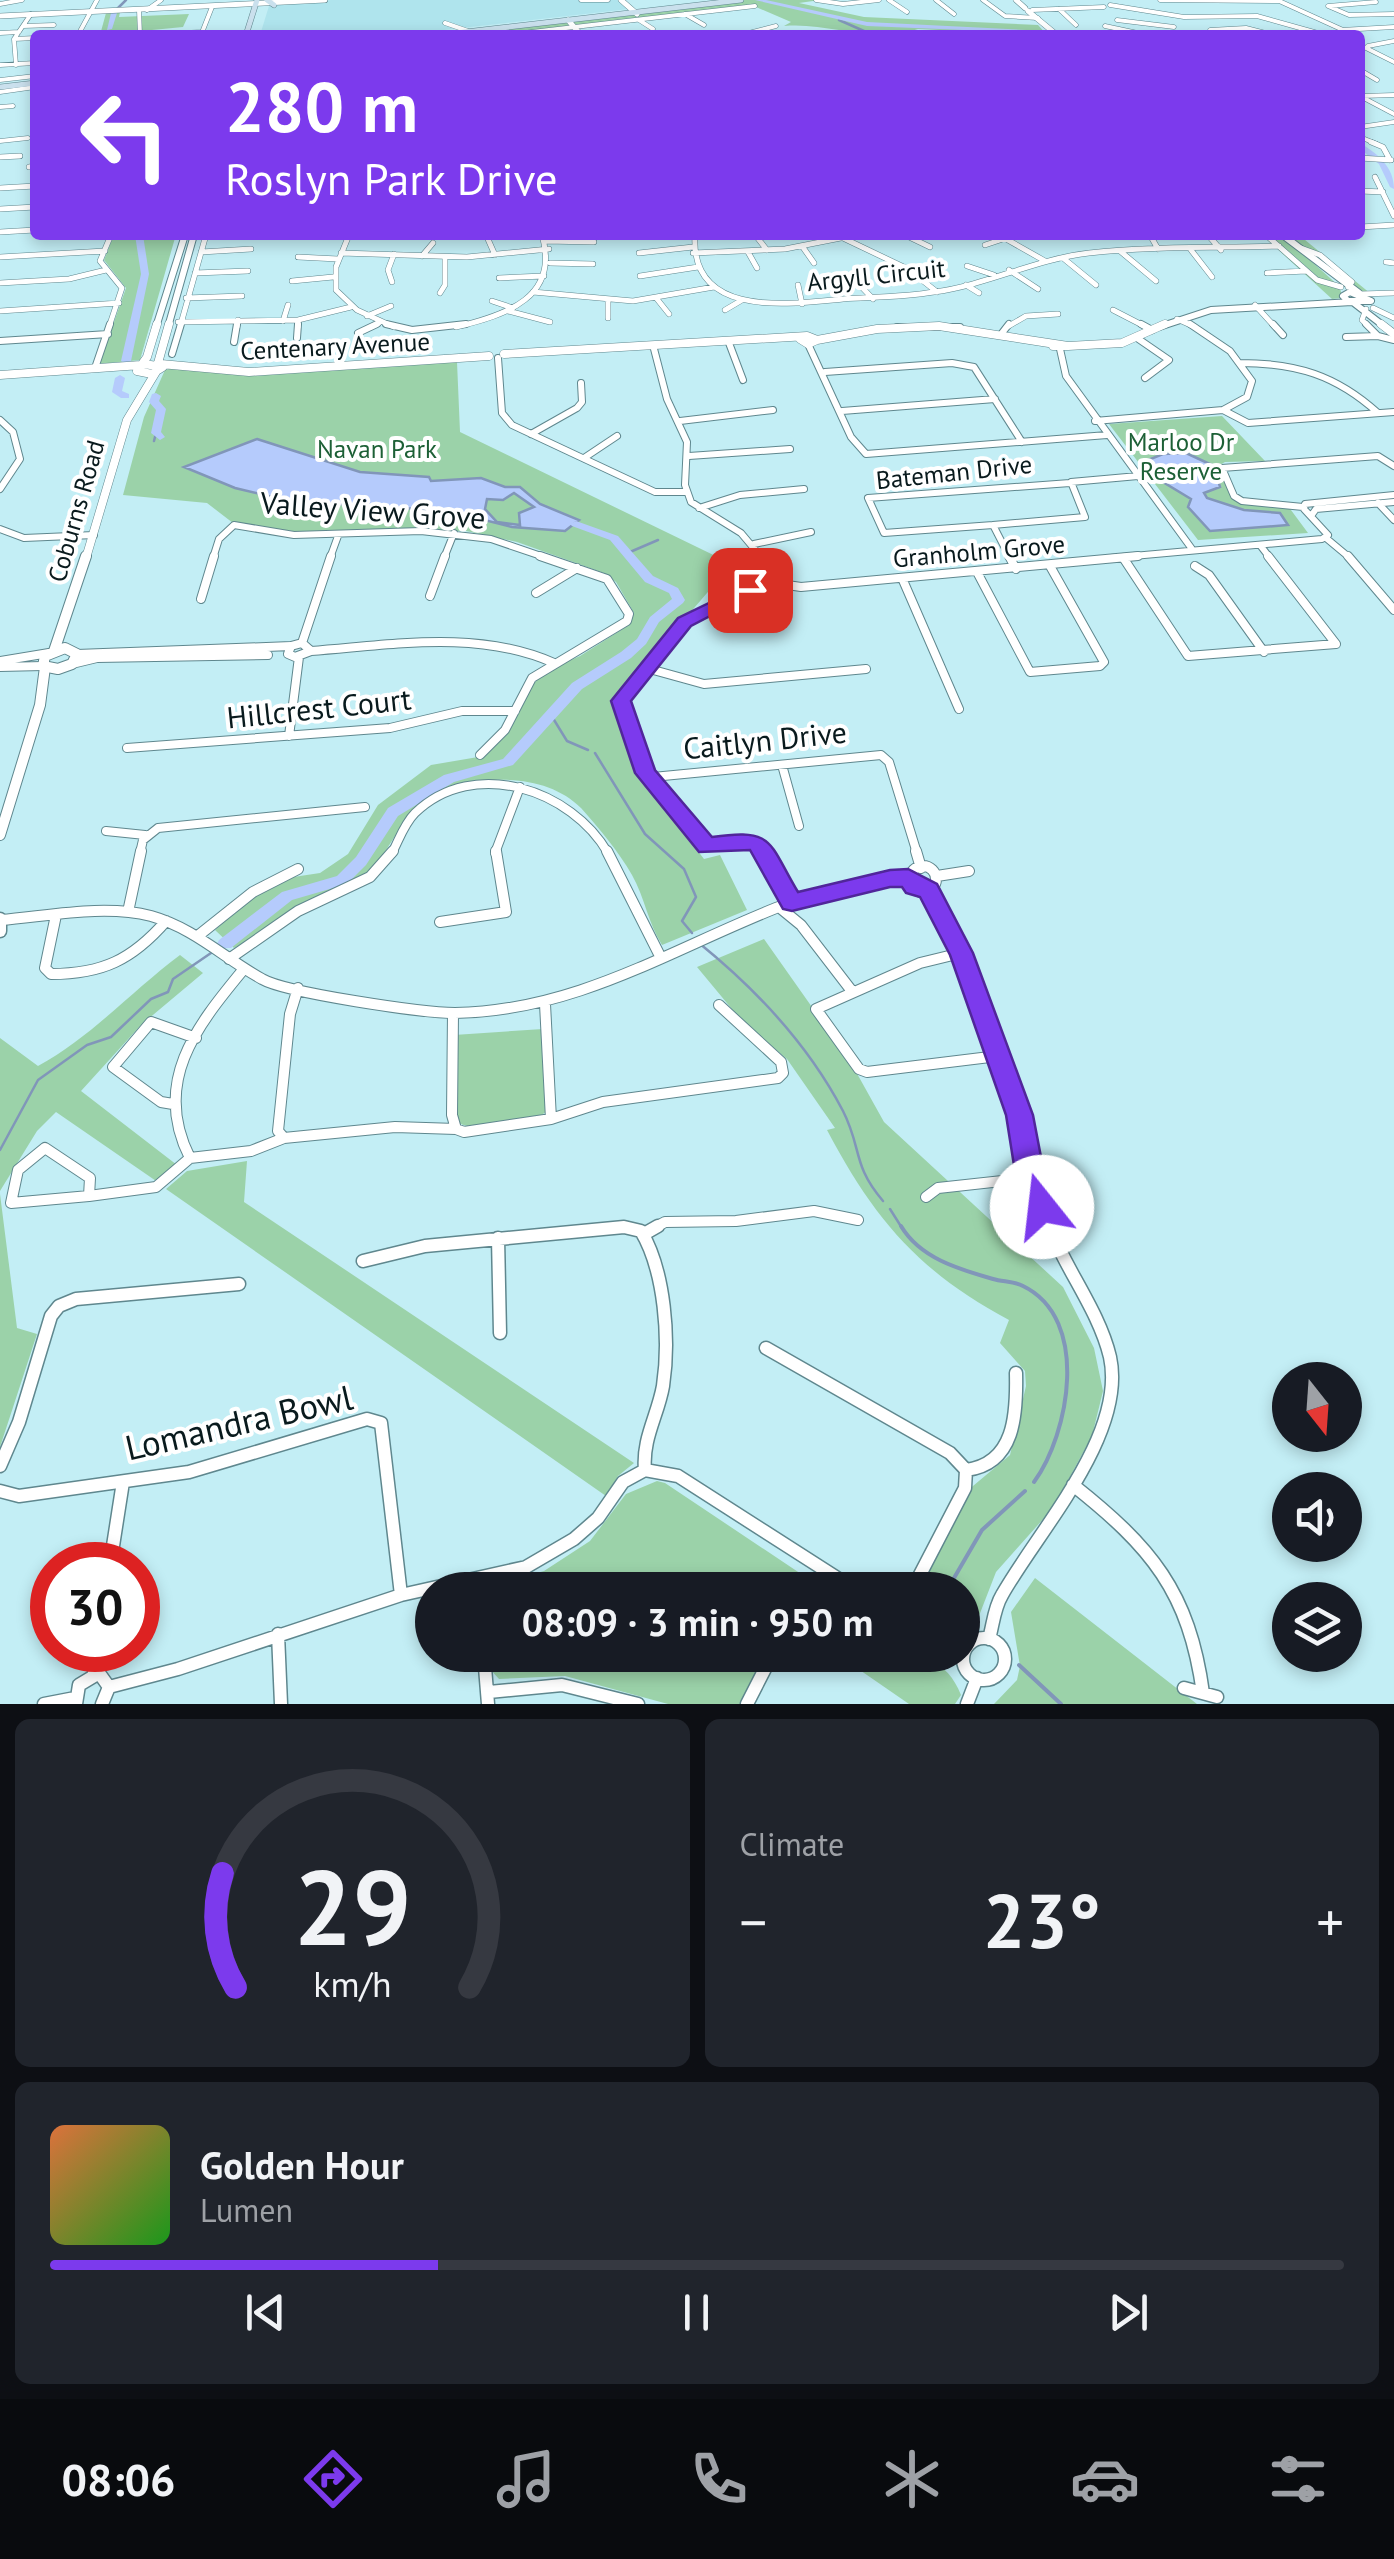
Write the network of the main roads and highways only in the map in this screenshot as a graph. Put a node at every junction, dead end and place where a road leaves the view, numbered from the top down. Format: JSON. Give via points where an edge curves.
{"nodes":[{"id":1,"x":741,"y":0,"type":"edge"},
{"id":2,"x":261,"y":2,"type":"edge"},
{"id":3,"x":754,"y":3,"type":"edge"},
{"id":4,"x":274,"y":5,"type":"road end"},
{"id":5,"x":637,"y":11,"type":"junction"},
{"id":6,"x":569,"y":21,"type":"junction"},
{"id":7,"x":255,"y":24,"type":"junction"},
{"id":8,"x":250,"y":30,"type":"edge"},
{"id":9,"x":254,"y":30,"type":"edge"},
{"id":10,"x":476,"y":30,"type":"edge"},
{"id":11,"x":489,"y":30,"type":"edge"},
{"id":12,"x":30,"y":83,"type":"edge"},
{"id":13,"x":0,"y":86,"type":"edge"}],
"edges":[{"from":1,"to":5,"type":"main road"},
{"from":2,"to":4,"type":"main road"},
{"from":2,"to":7,"type":"main road"},
{"from":3,"to":5,"type":"main road"},
{"from":5,"to":6,"type":"main road"},
{"from":5,"to":6,"type":"main road"},
{"from":6,"to":10,"type":"main road"},
{"from":6,"to":11,"type":"main road"},
{"from":7,"to":8,"type":"main road"},
{"from":7,"to":9,"type":"main road"},
{"from":12,"to":13,"type":"main road"}]}
